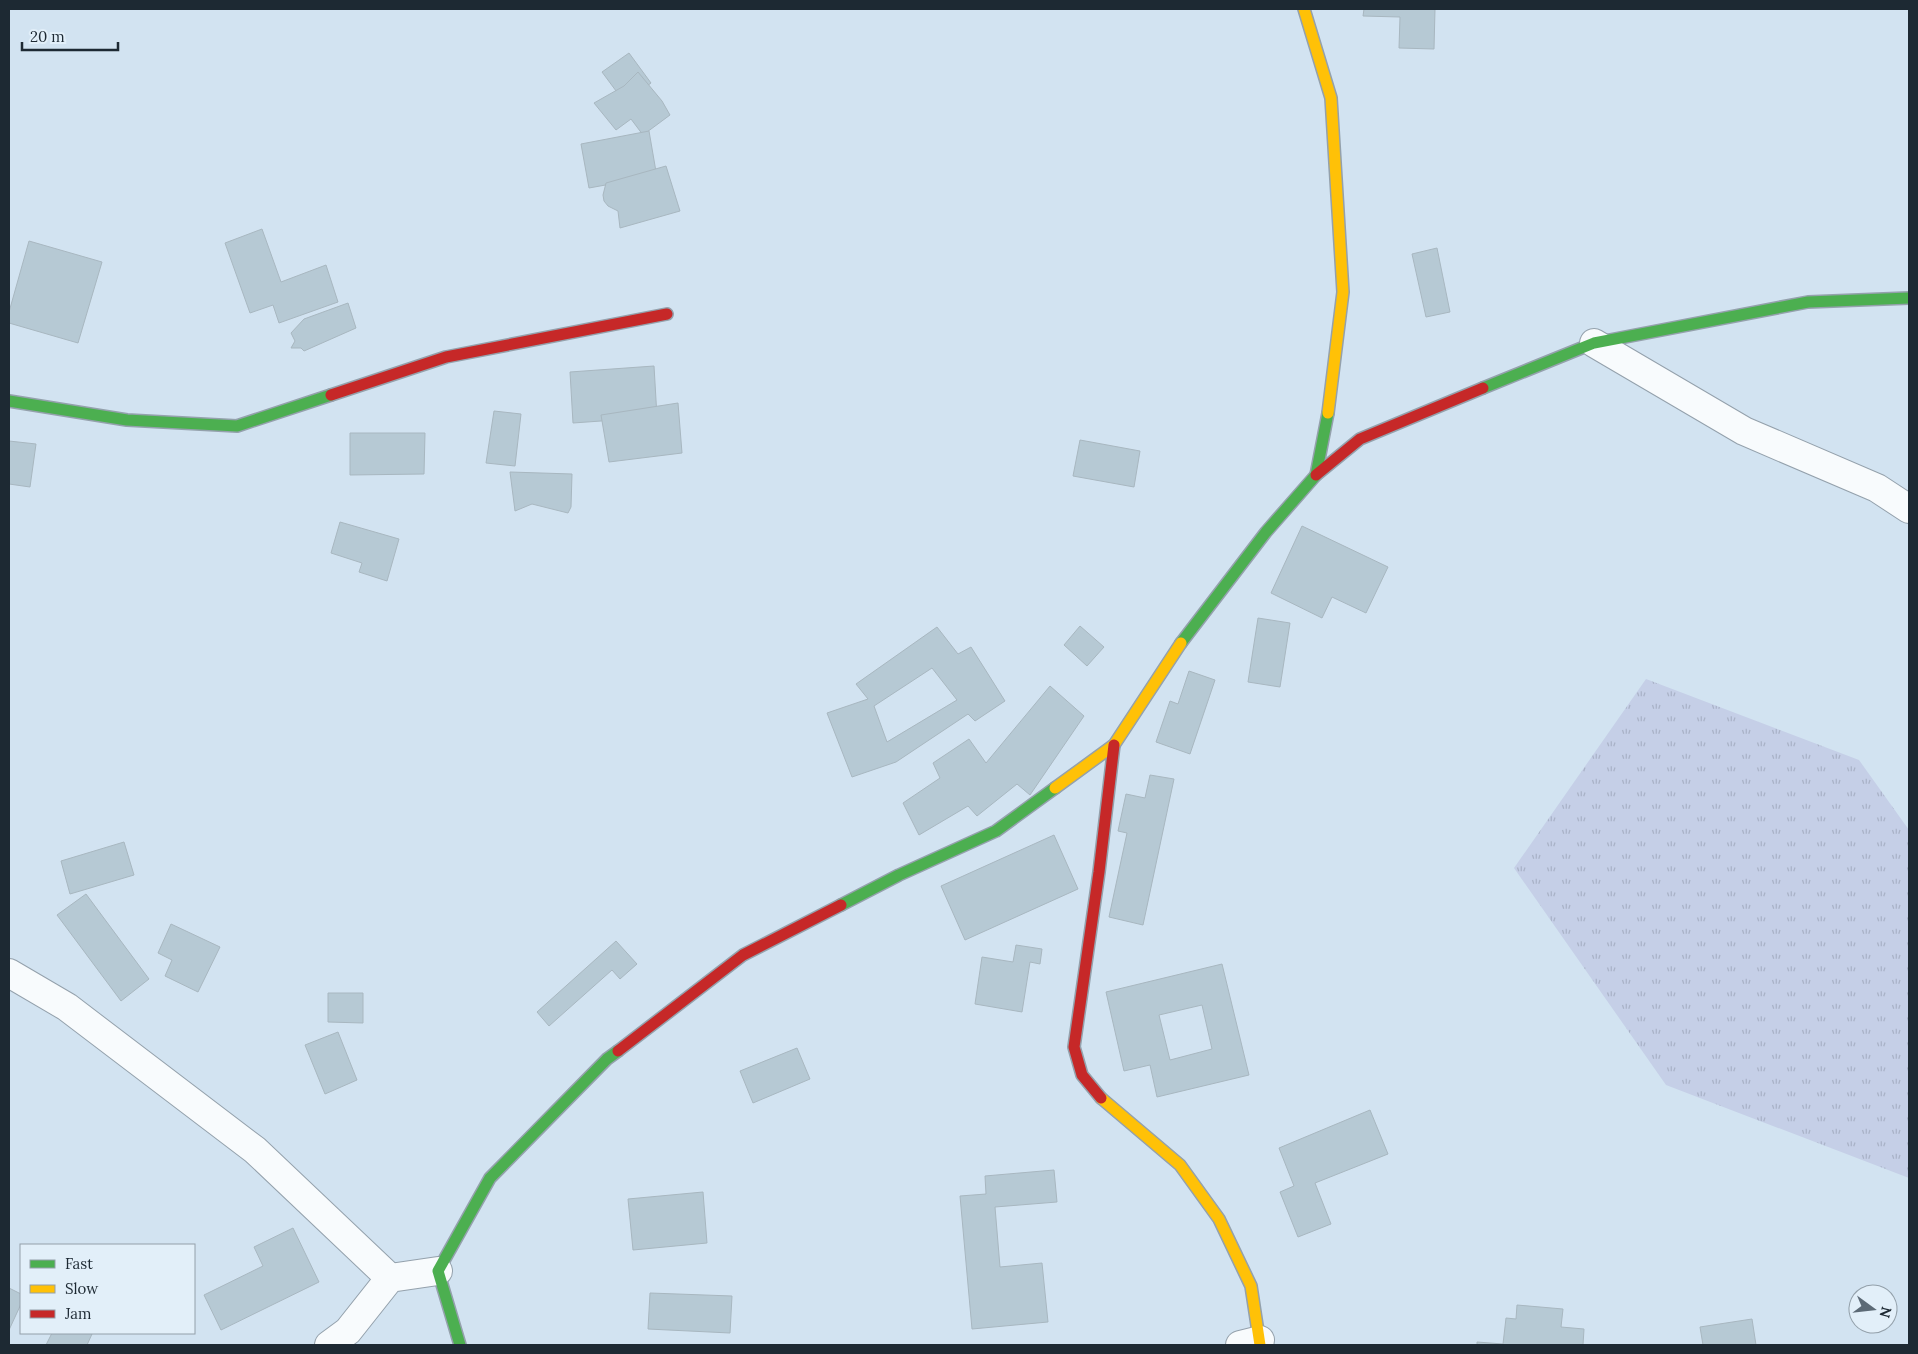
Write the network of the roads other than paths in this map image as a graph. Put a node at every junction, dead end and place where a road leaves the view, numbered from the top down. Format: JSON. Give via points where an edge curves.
{"nodes":[{"id":1,"x":1304,"y":9,"type":"edge"},
{"id":2,"x":1909,"y":298,"type":"edge"},
{"id":3,"x":667,"y":314,"type":"dead end"},
{"id":4,"x":1594,"y":343,"type":"junction"},
{"id":5,"x":9,"y":401,"type":"edge"},
{"id":6,"x":1316,"y":475,"type":"junction"},
{"id":7,"x":1909,"y":509,"type":"edge"},
{"id":8,"x":1114,"y":745,"type":"junction"},
{"id":9,"x":9,"y":973,"type":"edge"},
{"id":10,"x":438,"y":1271,"type":"junction"},
{"id":11,"x":390,"y":1278,"type":"junction"},
{"id":12,"x":1254,"y":1344,"type":"edge"},
{"id":13,"x":329,"y":1345,"type":"edge"},
{"id":14,"x":460,"y":1345,"type":"edge"}],
"edges":[{"from":1,"to":6,"type":"street","via":[[1331,98],[1343,292],[1330,403]]},
{"from":2,"to":4,"type":"street","via":[[1808,302]]},
{"from":3,"to":5,"type":"street","via":[[446,357],[237,426],[127,420]]},
{"from":4,"to":6,"type":"street","via":[[1360,439]]},
{"from":4,"to":7,"type":"street","via":[[1744,431],[1878,488]]},
{"from":6,"to":8,"type":"street","via":[[1266,532],[1184,638]]},
{"from":8,"to":10,"type":"street","via":[[996,831],[743,954],[607,1059],[490,1178]]},
{"from":8,"to":12,"type":"street","via":[[1074,1047],[1082,1075],[1102,1099],[1180,1165],[1219,1219],[1251,1286]]},
{"from":9,"to":11,"type":"street","via":[[67,1007],[255,1150]]},
{"from":10,"to":11,"type":"street"},
{"from":10,"to":14,"type":"street"},
{"from":11,"to":13,"type":"street","via":[[348,1331]]}]}
